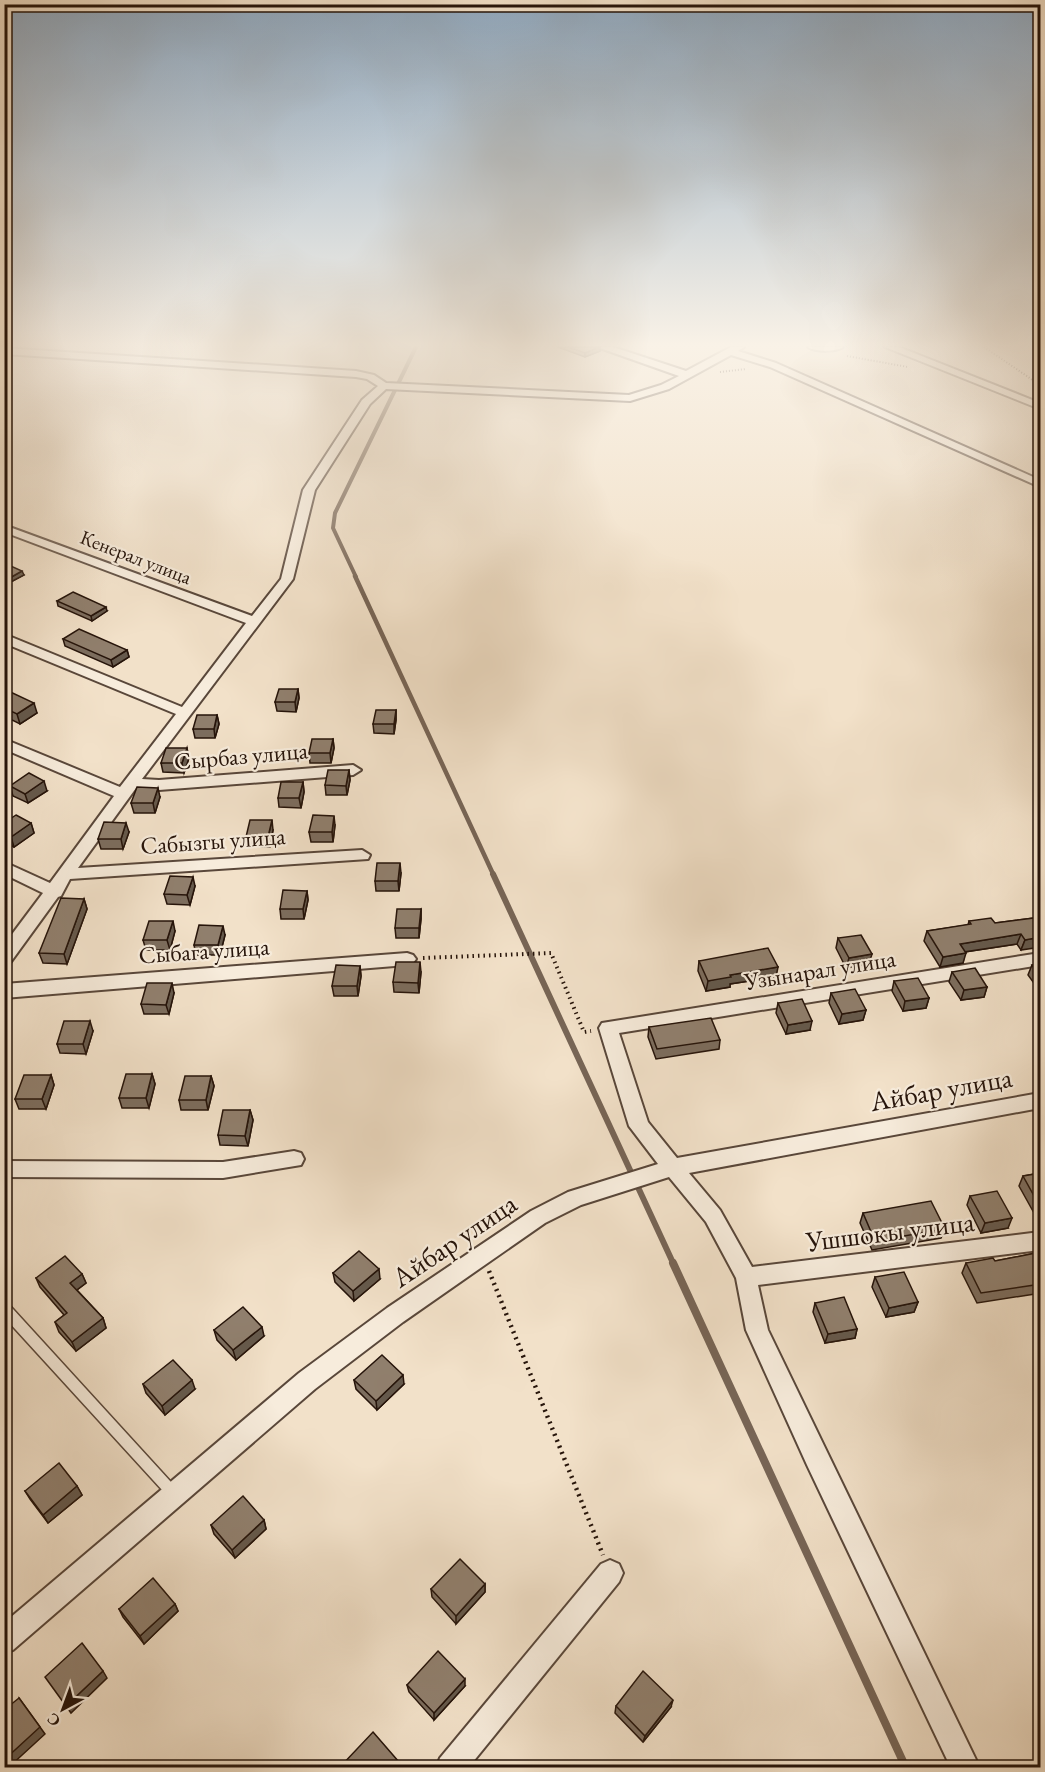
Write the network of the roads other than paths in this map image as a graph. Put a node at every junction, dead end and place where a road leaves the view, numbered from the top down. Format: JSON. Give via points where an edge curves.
{"nodes":[{"id":1,"x":348,"y":430,"type":"edge"},
{"id":2,"x":919,"y":430,"type":"edge"},
{"id":3,"x":1041,"y":484,"type":"edge"},
{"id":4,"x":4,"y":528,"type":"edge"},
{"id":5,"x":255,"y":622,"type":"junction"},
{"id":6,"x":4,"y":638,"type":"edge"},
{"id":7,"x":185,"y":712,"type":"junction"},
{"id":8,"x":4,"y":742,"type":"edge"},
{"id":9,"x":353,"y":770,"type":"dead end"},
{"id":10,"x":128,"y":788,"type":"junction"},
{"id":11,"x":362,"y":855,"type":"dead end"},
{"id":12,"x":4,"y":867,"type":"edge"},
{"id":13,"x":68,"y":874,"type":"junction"},
{"id":14,"x":55,"y":891,"type":"junction"},
{"id":15,"x":4,"y":959,"type":"edge"},
{"id":16,"x":407,"y":959,"type":"edge"},
{"id":17,"x":1041,"y":959,"type":"edge"},
{"id":18,"x":4,"y":991,"type":"edge"},
{"id":19,"x":1041,"y":1100,"type":"edge"},
{"id":20,"x":294,"y":1159,"type":"dead end"},
{"id":21,"x":674,"y":1167,"type":"junction"},
{"id":22,"x":4,"y":1169,"type":"edge"},
{"id":23,"x":1041,"y":1241,"type":"edge"},
{"id":24,"x":746,"y":1277,"type":"junction"},
{"id":25,"x":4,"y":1308,"type":"edge"},
{"id":26,"x":174,"y":1494,"type":"junction"},
{"id":27,"x":610,"y":1573,"type":"road end"},
{"id":28,"x":6,"y":1635,"type":"edge"},
{"id":29,"x":450,"y":1767,"type":"edge"},
{"id":30,"x":966,"y":1767,"type":"edge"}],
"edges":[{"from":1,"to":5,"type":"street","via":[[309,490],[287,579]]},
{"from":2,"to":3,"type":"street"},
{"from":4,"to":5,"type":"street","name":"Кенерал улица"},
{"from":5,"to":7,"type":"street"},
{"from":6,"to":7,"type":"street"},
{"from":7,"to":10,"type":"street"},
{"from":8,"to":10,"type":"street","name":"Сырбаз улица"},
{"from":9,"to":10,"type":"street","name":"Сырбаз улица"},
{"from":10,"to":13,"type":"street"},
{"from":11,"to":13,"type":"street","name":"Сабызгы улица"},
{"from":12,"to":14,"type":"street"},
{"from":13,"to":14,"type":"street"},
{"from":14,"to":15,"type":"street"},
{"from":16,"to":18,"type":"street","name":"Сыбага улица"},
{"from":17,"to":21,"type":"street","name":"Узынарал улица","via":[[608,1028],[639,1126]]},
{"from":19,"to":21,"type":"street","name":"Айбар улица"},
{"from":20,"to":22,"type":"street","via":[[223,1170]]},
{"from":21,"to":24,"type":"street","via":[[713,1216]]},
{"from":21,"to":26,"type":"street","name":"Айбар улица","via":[[575,1198],[538,1217],[307,1381]]},
{"from":23,"to":24,"type":"street","name":"Ушшокы улица"},
{"from":24,"to":30,"type":"street","via":[[758,1330],[815,1457]]},
{"from":25,"to":26,"type":"lane"},
{"from":26,"to":28,"type":"street","name":"Айбар улица"},
{"from":27,"to":29,"type":"street"}]}
